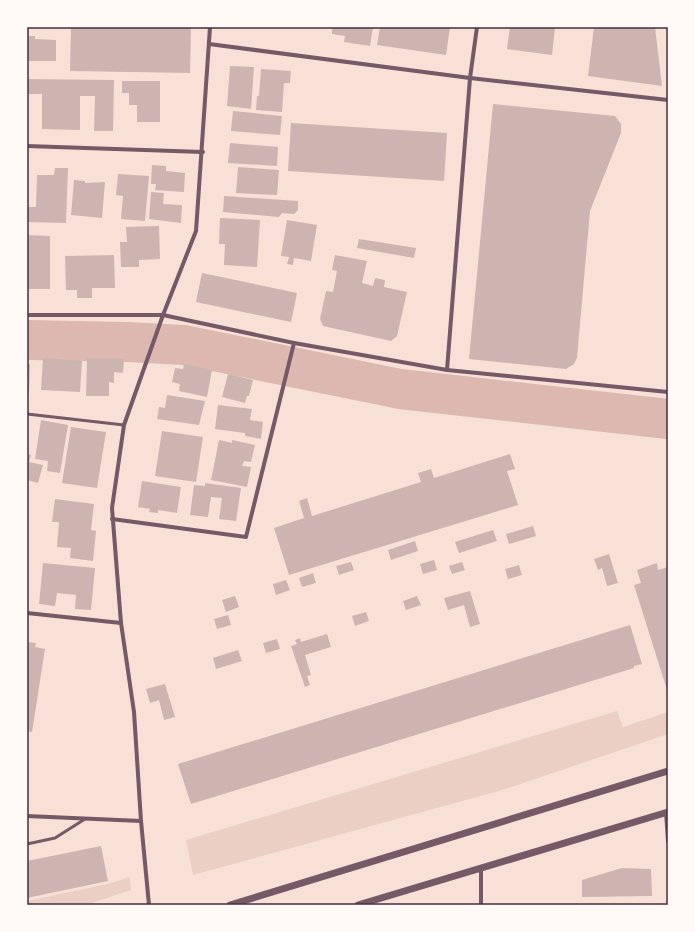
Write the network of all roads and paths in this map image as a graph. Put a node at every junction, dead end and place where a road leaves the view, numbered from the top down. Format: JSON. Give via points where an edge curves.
{"nodes":[{"id":1,"x":210,"y":27,"type":"edge"},
{"id":2,"x":477,"y":27,"type":"edge"},
{"id":3,"x":209,"y":44,"type":"junction"},
{"id":4,"x":470,"y":78,"type":"junction"},
{"id":5,"x":668,"y":100,"type":"edge"},
{"id":6,"x":27,"y":146,"type":"edge"},
{"id":7,"x":203,"y":152,"type":"junction"},
{"id":8,"x":27,"y":315,"type":"edge"},
{"id":9,"x":163,"y":315,"type":"junction"},
{"id":10,"x":294,"y":343,"type":"junction"},
{"id":11,"x":447,"y":370,"type":"junction"},
{"id":12,"x":668,"y":392,"type":"edge"},
{"id":13,"x":27,"y":414,"type":"edge"},
{"id":14,"x":124,"y":424,"type":"junction"},
{"id":15,"x":112,"y":519,"type":"junction"},
{"id":16,"x":27,"y":613,"type":"edge"},
{"id":17,"x":121,"y":623,"type":"junction"},
{"id":18,"x":668,"y":771,"type":"edge"},
{"id":19,"x":667,"y":812,"type":"edge"},
{"id":20,"x":27,"y":816,"type":"edge"},
{"id":21,"x":86,"y":818,"type":"junction"},
{"id":22,"x":141,"y":821,"type":"junction"},
{"id":23,"x":668,"y":841,"type":"edge"},
{"id":24,"x":27,"y":844,"type":"edge"},
{"id":25,"x":481,"y":868,"type":"junction"},
{"id":26,"x":148,"y":905,"type":"edge"},
{"id":27,"x":230,"y":905,"type":"edge"},
{"id":28,"x":358,"y":905,"type":"edge"},
{"id":29,"x":481,"y":905,"type":"edge"}],
"edges":[{"from":1,"to":3,"type":"street"},
{"from":2,"to":4,"type":"street"},
{"from":3,"to":4,"type":"street"},
{"from":3,"to":7,"type":"street"},
{"from":4,"to":5,"type":"street"},
{"from":4,"to":11,"type":"street"},
{"from":6,"to":7,"type":"street"},
{"from":7,"to":9,"type":"street","via":[[196,231]]},
{"from":8,"to":9,"type":"street"},
{"from":9,"to":10,"type":"street"},
{"from":9,"to":14,"type":"street"},
{"from":10,"to":11,"type":"street"},
{"from":10,"to":15,"type":"street","via":[[246,537]]},
{"from":11,"to":12,"type":"street"},
{"from":13,"to":14,"type":"lane"},
{"from":14,"to":15,"type":"street"},
{"from":15,"to":17,"type":"street"},
{"from":16,"to":17,"type":"street"},
{"from":17,"to":22,"type":"street","via":[[134,712]]},
{"from":18,"to":27,"type":"street"},
{"from":19,"to":23,"type":"street"},
{"from":19,"to":25,"type":"street"},
{"from":20,"to":21,"type":"street"},
{"from":21,"to":22,"type":"street"},
{"from":21,"to":24,"type":"lane","via":[[55,838]]},
{"from":22,"to":26,"type":"street"},
{"from":25,"to":28,"type":"street"},
{"from":25,"to":29,"type":"street"}]}
